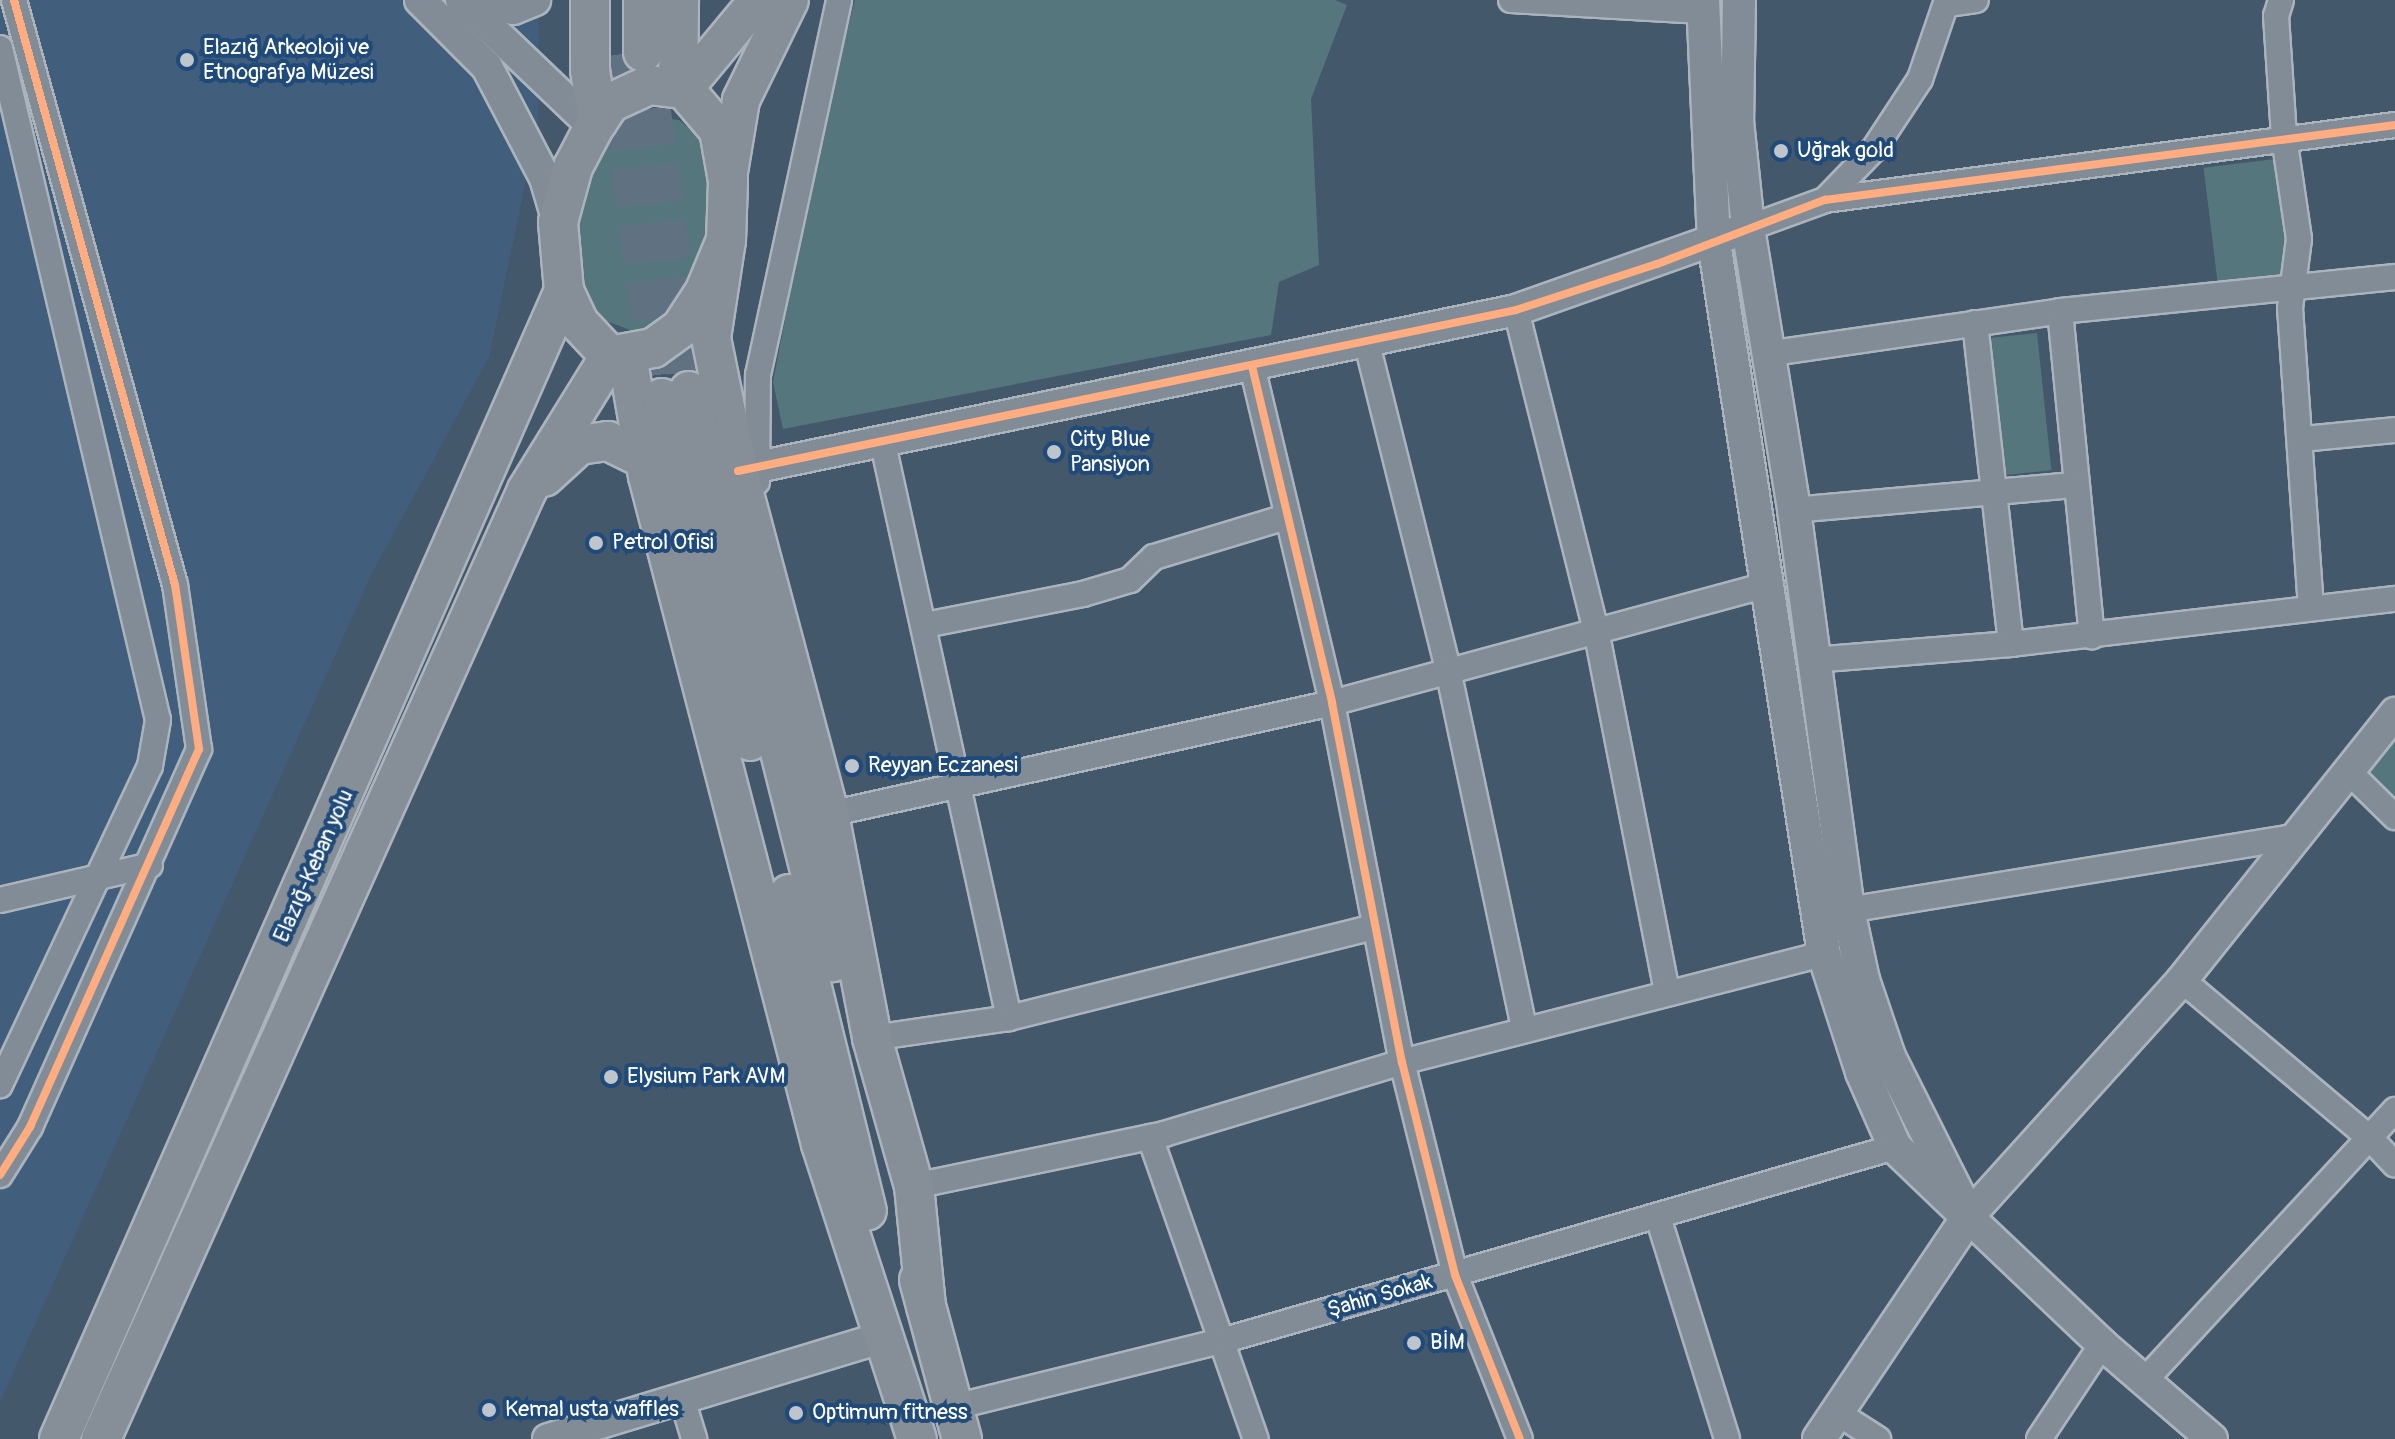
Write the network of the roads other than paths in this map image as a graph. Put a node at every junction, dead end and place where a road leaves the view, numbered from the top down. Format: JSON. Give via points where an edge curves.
{"nodes":[{"id":1,"x":14,"y":0,"type":"edge"},
{"id":2,"x":420,"y":0,"type":"edge"},
{"id":3,"x":461,"y":0,"type":"edge"},
{"id":4,"x":474,"y":0,"type":"edge"},
{"id":5,"x":535,"y":0,"type":"edge"},
{"id":6,"x":590,"y":0,"type":"edge"},
{"id":7,"x":617,"y":0,"type":"edge"},
{"id":8,"x":643,"y":0,"type":"edge"},
{"id":9,"x":679,"y":0,"type":"edge"},
{"id":10,"x":758,"y":0,"type":"edge"},
{"id":11,"x":790,"y":0,"type":"edge"},
{"id":12,"x":839,"y":0,"type":"edge"},
{"id":13,"x":1511,"y":0,"type":"edge"},
{"id":14,"x":1739,"y":0,"type":"edge"},
{"id":15,"x":1976,"y":0,"type":"edge"},
{"id":16,"x":2281,"y":0,"type":"edge"},
{"id":17,"x":1948,"y":2,"type":"edge"},
{"id":18,"x":1702,"y":6,"type":"edge"},
{"id":19,"x":0,"y":48,"type":"edge"},
{"id":20,"x":681,"y":88,"type":"junction"},
{"id":21,"x":596,"y":124,"type":"junction"},
{"id":22,"x":2395,"y":125,"type":"edge"},
{"id":23,"x":2284,"y":137,"type":"junction"},
{"id":24,"x":728,"y":181,"type":"junction"},
{"id":25,"x":1825,"y":200,"type":"junction"},
{"id":26,"x":558,"y":222,"type":"junction"},
{"id":27,"x":1748,"y":228,"type":"junction"},
{"id":28,"x":726,"y":240,"type":"junction"},
{"id":29,"x":1714,"y":242,"type":"junction"},
{"id":30,"x":2395,"y":277,"type":"edge"},
{"id":31,"x":2291,"y":289,"type":"junction"},
{"id":32,"x":564,"y":291,"type":"junction"},
{"id":33,"x":1516,"y":310,"type":"junction"},
{"id":34,"x":2060,"y":311,"type":"junction"},
{"id":35,"x":1975,"y":323,"type":"junction"},
{"id":36,"x":1366,"y":340,"type":"junction"},
{"id":37,"x":1767,"y":354,"type":"junction"},
{"id":38,"x":619,"y":356,"type":"junction"},
{"id":39,"x":1252,"y":366,"type":"junction"},
{"id":40,"x":2395,"y":430,"type":"edge"},
{"id":41,"x":2303,"y":439,"type":"junction"},
{"id":42,"x":883,"y":444,"type":"junction"},
{"id":43,"x":643,"y":458,"type":"junction"},
{"id":44,"x":748,"y":470,"type":"junction"},
{"id":45,"x":2076,"y":485,"type":"junction"},
{"id":46,"x":1996,"y":492,"type":"junction"},
{"id":47,"x":1794,"y":510,"type":"junction"},
{"id":48,"x":1286,"y":517,"type":"junction"},
{"id":49,"x":514,"y":518,"type":"junction"},
{"id":50,"x":1769,"y":584,"type":"junction"},
{"id":51,"x":2395,"y":599,"type":"edge"},
{"id":52,"x":2311,"y":608,"type":"junction"},
{"id":53,"x":925,"y":625,"type":"junction"},
{"id":54,"x":1597,"y":635,"type":"junction"},
{"id":55,"x":2092,"y":636,"type":"junction"},
{"id":56,"x":2011,"y":644,"type":"junction"},
{"id":57,"x":1812,"y":660,"type":"junction"},
{"id":58,"x":1448,"y":670,"type":"junction"},
{"id":59,"x":1332,"y":703,"type":"junction"},
{"id":60,"x":2395,"y":713,"type":"edge"},
{"id":61,"x":2348,"y":771,"type":"junction"},
{"id":62,"x":962,"y":787,"type":"junction"},
{"id":63,"x":829,"y":814,"type":"junction"},
{"id":64,"x":2395,"y":817,"type":"edge"},
{"id":65,"x":2296,"y":837,"type":"junction"},
{"id":66,"x":150,"y":865,"type":"junction"},
{"id":67,"x":97,"y":878,"type":"junction"},
{"id":68,"x":0,"y":900,"type":"edge"},
{"id":69,"x":1848,"y":910,"type":"junction"},
{"id":70,"x":1374,"y":927,"type":"junction"},
{"id":71,"x":1824,"y":954,"type":"junction"},
{"id":72,"x":2182,"y":980,"type":"junction"},
{"id":73,"x":1667,"y":991,"type":"junction"},
{"id":74,"x":1009,"y":1018,"type":"junction"},
{"id":75,"x":1524,"y":1029,"type":"junction"},
{"id":76,"x":872,"y":1038,"type":"junction"},
{"id":77,"x":1402,"y":1062,"type":"junction"},
{"id":78,"x":0,"y":1085,"type":"edge"},
{"id":79,"x":2395,"y":1110,"type":"edge"},
{"id":80,"x":1150,"y":1137,"type":"junction"},
{"id":81,"x":2371,"y":1139,"type":"junction"},
{"id":82,"x":1895,"y":1147,"type":"junction"},
{"id":83,"x":2395,"y":1165,"type":"edge"},
{"id":84,"x":0,"y":1175,"type":"edge"},
{"id":85,"x":914,"y":1186,"type":"junction"},
{"id":86,"x":1658,"y":1217,"type":"junction"},
{"id":87,"x":1968,"y":1217,"type":"junction"},
{"id":88,"x":1455,"y":1275,"type":"junction"},
{"id":89,"x":926,"y":1306,"type":"junction"},
{"id":90,"x":886,"y":1336,"type":"junction"},
{"id":91,"x":1225,"y":1340,"type":"junction"},
{"id":92,"x":2102,"y":1344,"type":"junction"},
{"id":93,"x":2146,"y":1379,"type":"junction"},
{"id":94,"x":683,"y":1402,"type":"junction"},
{"id":95,"x":1836,"y":1412,"type":"junction"},
{"id":96,"x":958,"y":1423,"type":"edge"},
{"id":97,"x":59,"y":1439,"type":"edge"},
{"id":98,"x":101,"y":1439,"type":"edge"},
{"id":99,"x":548,"y":1439,"type":"edge"},
{"id":100,"x":694,"y":1439,"type":"edge"},
{"id":101,"x":917,"y":1439,"type":"edge"},
{"id":102,"x":1256,"y":1439,"type":"edge"},
{"id":103,"x":1520,"y":1439,"type":"edge"},
{"id":104,"x":1727,"y":1439,"type":"edge"},
{"id":105,"x":1819,"y":1439,"type":"edge"},
{"id":106,"x":1878,"y":1439,"type":"edge"},
{"id":107,"x":2039,"y":1439,"type":"edge"},
{"id":108,"x":2212,"y":1439,"type":"edge"}],
"edges":[{"from":1,"to":66,"type":"street","via":[[175,585],[199,749]]},
{"from":2,"to":26,"type":"street","via":[[487,67],[545,178]]},
{"from":3,"to":21,"type":"street"},
{"from":4,"to":5,"type":"street","via":[[513,9]]},
{"from":6,"to":21,"type":"highway"},
{"from":7,"to":8,"type":"highway","via":[[629,53]]},
{"from":9,"to":20,"type":"highway"},
{"from":10,"to":20,"type":"main road"},
{"from":11,"to":24,"type":"main road","via":[[741,100]]},
{"from":12,"to":44,"type":"street","via":[[758,375]]},
{"from":13,"to":18,"type":"street"},
{"from":14,"to":27,"type":"main road","via":[[1737,121]]},
{"from":15,"to":17,"type":"street"},
{"from":16,"to":23,"type":"street","via":[[2276,16]]},
{"from":17,"to":25,"type":"street","via":[[1920,79],[1874,149]]},
{"from":18,"to":29,"type":"main road"},
{"from":19,"to":67,"type":"street","via":[[158,720],[150,766]]},
{"from":20,"to":21,"type":"highway","via":[[649,85],[610,103]]},
{"from":20,"to":24,"type":"highway","via":[[719,130]]},
{"from":21,"to":26,"type":"highway","via":[[573,167]]},
{"from":22,"to":23,"type":"street"},
{"from":23,"to":25,"type":"street"},
{"from":23,"to":31,"type":"street","via":[[2299,239]]},
{"from":24,"to":28,"type":"highway"},
{"from":25,"to":27,"type":"street"},
{"from":26,"to":32,"type":"highway"},
{"from":27,"to":29,"type":"street"},
{"from":27,"to":37,"type":"main road"},
{"from":28,"to":38,"type":"highway","via":[[705,291],[681,328],[653,348]]},
{"from":28,"to":44,"type":"highway","via":[[711,338]]},
{"from":29,"to":33,"type":"street"},
{"from":29,"to":50,"type":"main road"},
{"from":30,"to":31,"type":"street"},
{"from":31,"to":34,"type":"street"},
{"from":31,"to":41,"type":"street"},
{"from":32,"to":38,"type":"highway","via":[[579,323]]},
{"from":32,"to":97,"type":"highway","name":"Elazığ-Keban yolu"},
{"from":33,"to":36,"type":"street"},
{"from":33,"to":54,"type":"street"},
{"from":34,"to":35,"type":"street"},
{"from":34,"to":45,"type":"street"},
{"from":35,"to":37,"type":"street"},
{"from":35,"to":46,"type":"street"},
{"from":36,"to":39,"type":"street"},
{"from":36,"to":58,"type":"street"},
{"from":37,"to":47,"type":"main road"},
{"from":38,"to":43,"type":"highway"},
{"from":38,"to":49,"type":"highway","name":"Elazığ-Keban yolu","via":[[567,418]]},
{"from":39,"to":42,"type":"street"},
{"from":39,"to":48,"type":"street"},
{"from":40,"to":41,"type":"street"},
{"from":41,"to":52,"type":"street"},
{"from":42,"to":44,"type":"street"},
{"from":42,"to":53,"type":"street"},
{"from":43,"to":49,"type":"highway","via":[[608,441],[579,445],[554,464]]},
{"from":43,"to":90,"type":"highway","via":[[821,1144]]},
{"from":44,"to":63,"type":"highway","via":[[763,564]]},
{"from":45,"to":46,"type":"street"},
{"from":45,"to":55,"type":"street"},
{"from":46,"to":47,"type":"street"},
{"from":46,"to":56,"type":"street"},
{"from":47,"to":57,"type":"main road"},
{"from":48,"to":53,"type":"street","via":[[1154,557],[1130,580]]},
{"from":48,"to":59,"type":"street"},
{"from":49,"to":98,"type":"highway","name":"Elazığ-Keban yolu"},
{"from":50,"to":54,"type":"street"},
{"from":50,"to":71,"type":"main road"},
{"from":51,"to":52,"type":"street"},
{"from":52,"to":55,"type":"street"},
{"from":53,"to":62,"type":"street"},
{"from":54,"to":58,"type":"street"},
{"from":54,"to":73,"type":"street"},
{"from":55,"to":56,"type":"street"},
{"from":56,"to":57,"type":"street"},
{"from":57,"to":69,"type":"main road"},
{"from":58,"to":59,"type":"street"},
{"from":58,"to":75,"type":"street"},
{"from":59,"to":62,"type":"street"},
{"from":59,"to":70,"type":"street"},
{"from":60,"to":61,"type":"street"},
{"from":61,"to":64,"type":"street"},
{"from":61,"to":65,"type":"street"},
{"from":62,"to":63,"type":"street"},
{"from":62,"to":74,"type":"street"},
{"from":63,"to":76,"type":"highway"},
{"from":65,"to":69,"type":"street"},
{"from":65,"to":72,"type":"street"},
{"from":66,"to":67,"type":"street"},
{"from":66,"to":84,"type":"street","via":[[30,1127]]},
{"from":67,"to":68,"type":"street"},
{"from":67,"to":78,"type":"street"},
{"from":69,"to":87,"type":"main road","via":[[1863,980],[1889,1057]]},
{"from":70,"to":74,"type":"street"},
{"from":70,"to":77,"type":"street"},
{"from":71,"to":73,"type":"street"},
{"from":71,"to":82,"type":"main road","via":[[1862,1072]]},
{"from":72,"to":81,"type":"street"},
{"from":72,"to":87,"type":"street"},
{"from":73,"to":75,"type":"street"},
{"from":74,"to":76,"type":"street"},
{"from":75,"to":77,"type":"street"},
{"from":76,"to":85,"type":"highway"},
{"from":77,"to":80,"type":"street"},
{"from":77,"to":88,"type":"street"},
{"from":79,"to":81,"type":"street"},
{"from":80,"to":85,"type":"street"},
{"from":80,"to":91,"type":"street"},
{"from":81,"to":83,"type":"street"},
{"from":81,"to":93,"type":"street"},
{"from":82,"to":86,"type":"street","name":"Şahin Sokak"},
{"from":82,"to":87,"type":"main road"},
{"from":85,"to":89,"type":"highway"},
{"from":86,"to":88,"type":"street","name":"Şahin Sokak"},
{"from":86,"to":104,"type":"street"},
{"from":87,"to":92,"type":"street"},
{"from":87,"to":95,"type":"main road"},
{"from":88,"to":91,"type":"street","name":"Şahin Sokak"},
{"from":88,"to":103,"type":"street"},
{"from":89,"to":90,"type":"highway","via":[[675,394],[867,1209]]},
{"from":89,"to":96,"type":"highway"},
{"from":90,"to":94,"type":"street"},
{"from":90,"to":101,"type":"highway"},
{"from":91,"to":96,"type":"street","name":"Şahin Sokak"},
{"from":91,"to":102,"type":"street"},
{"from":92,"to":93,"type":"street"},
{"from":92,"to":107,"type":"street"},
{"from":93,"to":108,"type":"street"},
{"from":94,"to":99,"type":"street"},
{"from":94,"to":100,"type":"street"},
{"from":95,"to":105,"type":"main road"},
{"from":95,"to":106,"type":"street"}]}
